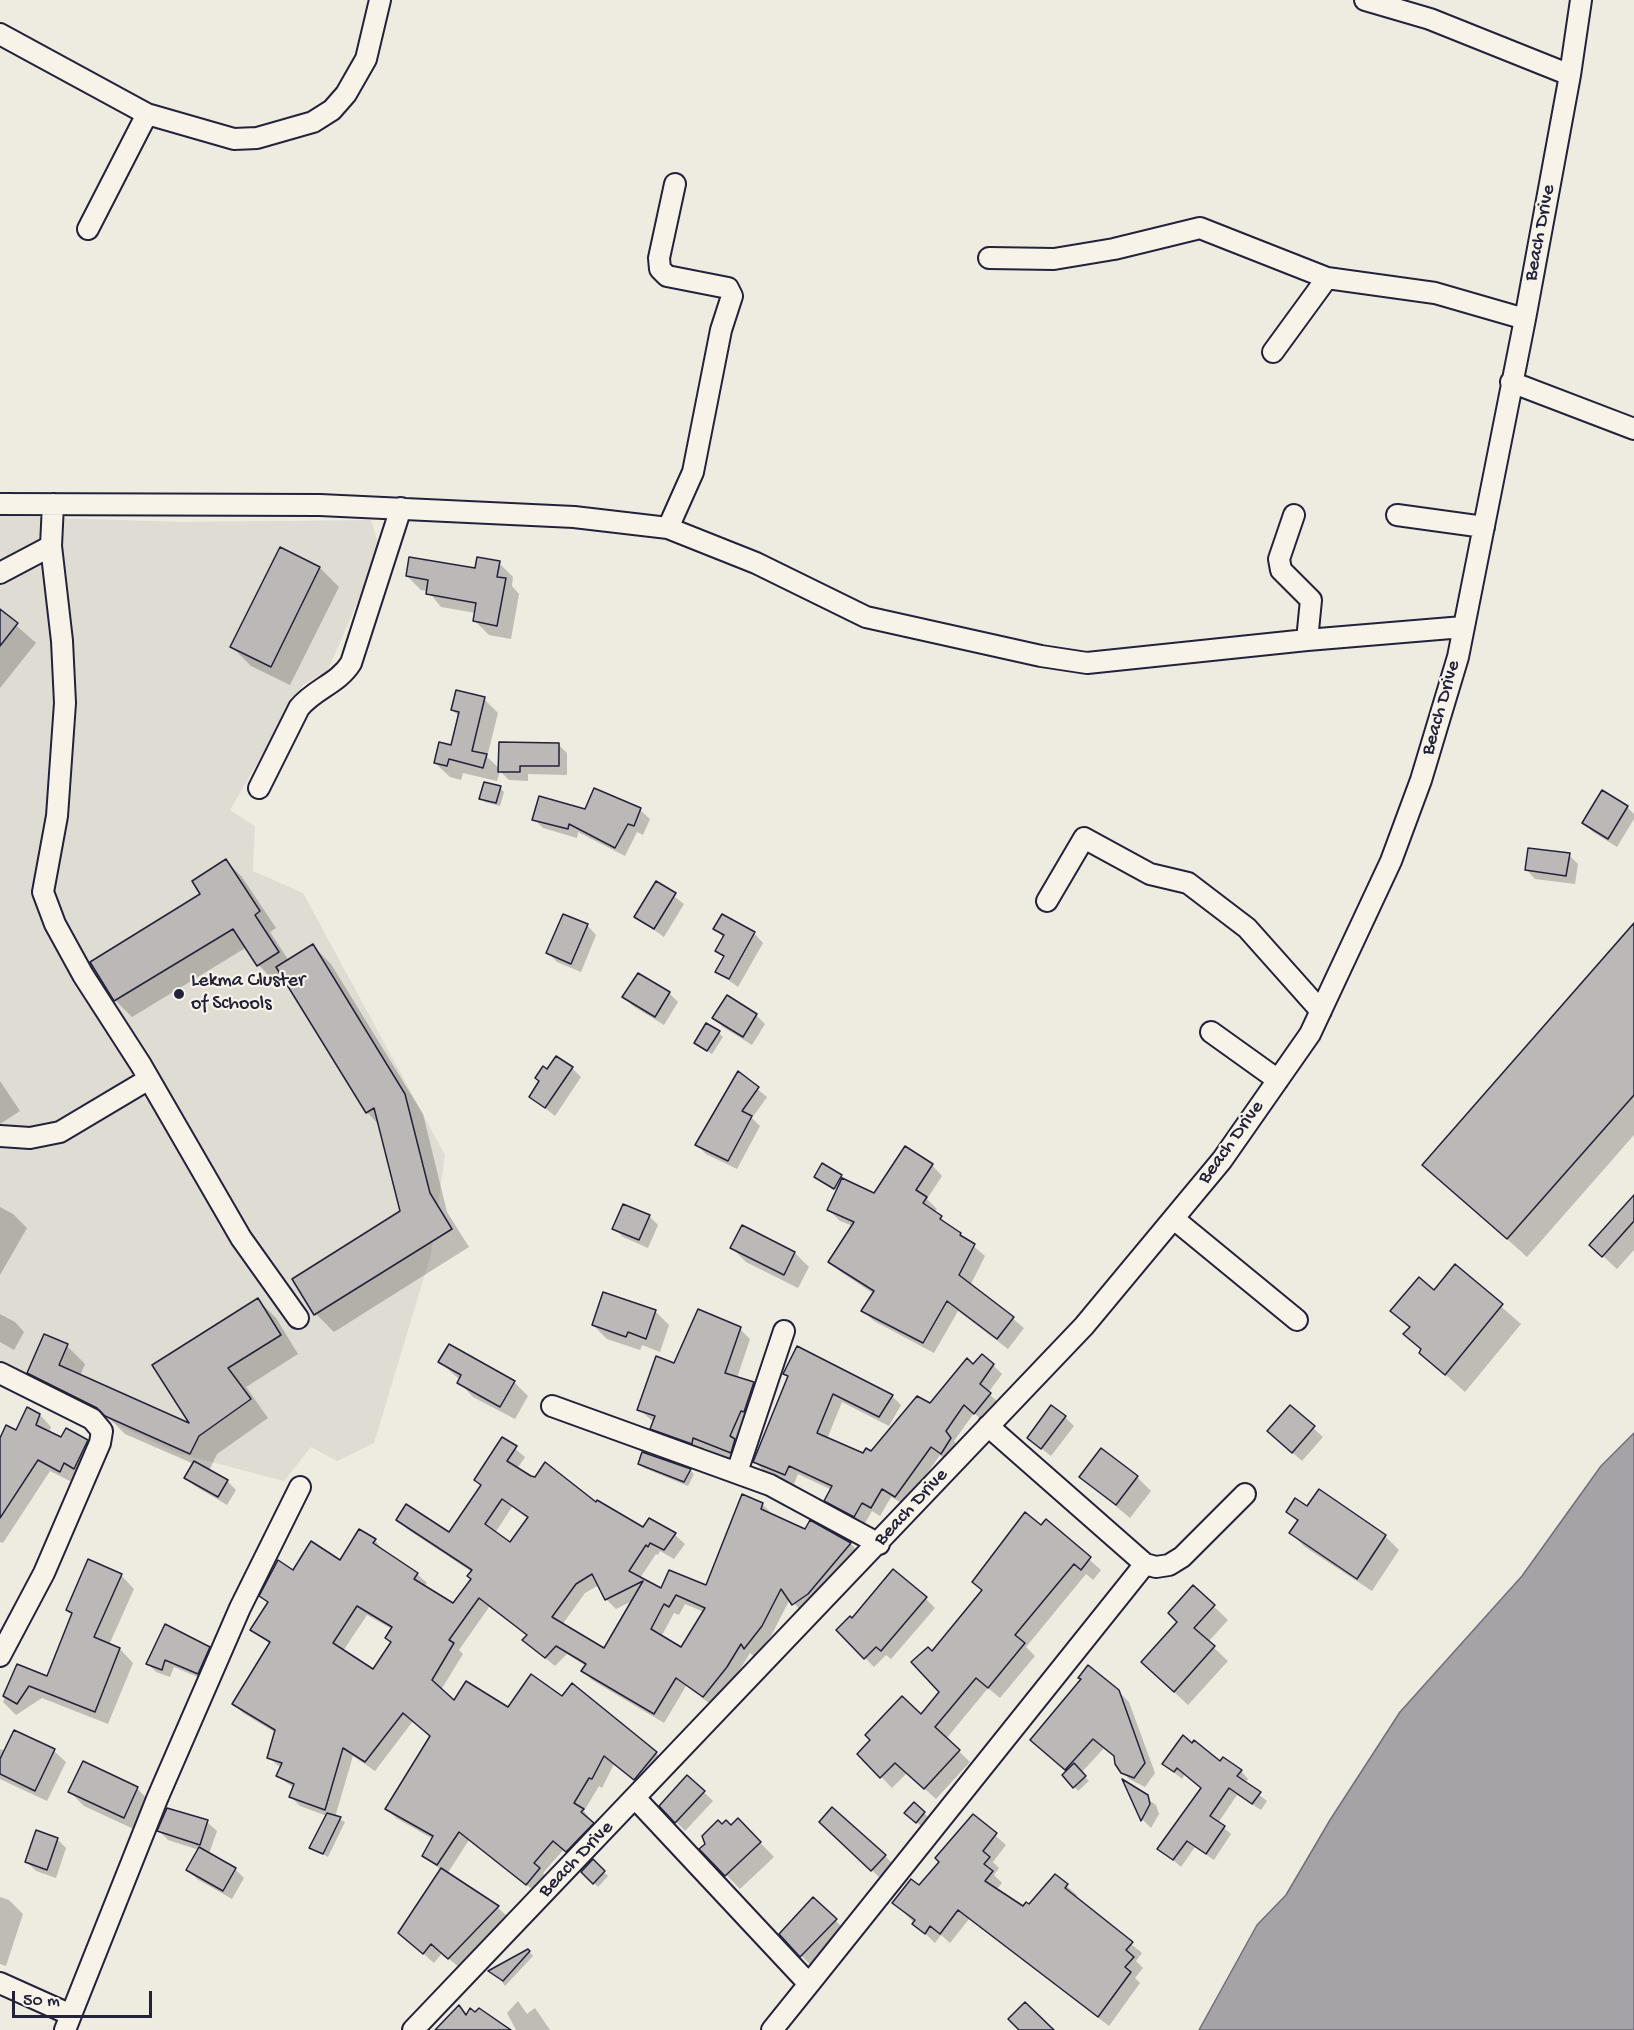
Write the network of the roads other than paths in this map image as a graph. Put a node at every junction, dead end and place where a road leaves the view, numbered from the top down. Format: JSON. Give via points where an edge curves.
{"nodes":[{"id":1,"x":380,"y":0,"type":"edge"},
{"id":2,"x":1365,"y":0,"type":"edge"},
{"id":3,"x":1581,"y":0,"type":"edge"},
{"id":4,"x":0,"y":33,"type":"edge"},
{"id":5,"x":1570,"y":75,"type":"junction"},
{"id":6,"x":147,"y":114,"type":"junction"},
{"id":7,"x":675,"y":184,"type":"dead end"},
{"id":8,"x":88,"y":228,"type":"dead end"},
{"id":9,"x":988,"y":258,"type":"dead end"},
{"id":10,"x":1327,"y":278,"type":"junction"},
{"id":11,"x":1525,"y":319,"type":"junction"},
{"id":12,"x":1273,"y":352,"type":"dead end"},
{"id":13,"x":1511,"y":382,"type":"junction"},
{"id":14,"x":1634,"y":429,"type":"edge"},
{"id":15,"x":0,"y":504,"type":"edge"},
{"id":16,"x":52,"y":504,"type":"junction"},
{"id":17,"x":400,"y":508,"type":"junction"},
{"id":18,"x":1294,"y":515,"type":"dead end"},
{"id":19,"x":1397,"y":515,"type":"dead end"},
{"id":20,"x":1484,"y":527,"type":"junction"},
{"id":21,"x":668,"y":528,"type":"junction"},
{"id":22,"x":51,"y":546,"type":"junction"},
{"id":23,"x":0,"y":573,"type":"edge"},
{"id":24,"x":1464,"y":627,"type":"junction"},
{"id":25,"x":1307,"y":640,"type":"junction"},
{"id":26,"x":259,"y":788,"type":"dead end"},
{"id":27,"x":1047,"y":901,"type":"dead end"},
{"id":28,"x":1321,"y":1011,"type":"junction"},
{"id":29,"x":1211,"y":1032,"type":"dead end"},
{"id":30,"x":148,"y":1079,"type":"junction"},
{"id":31,"x":1278,"y":1080,"type":"junction"},
{"id":32,"x":0,"y":1136,"type":"edge"},
{"id":33,"x":1174,"y":1219,"type":"junction"},
{"id":34,"x":298,"y":1318,"type":"dead end"},
{"id":35,"x":1297,"y":1320,"type":"dead end"},
{"id":36,"x":784,"y":1331,"type":"dead end"},
{"id":37,"x":0,"y":1373,"type":"edge"},
{"id":38,"x":552,"y":1406,"type":"dead end"},
{"id":39,"x":988,"y":1426,"type":"junction"},
{"id":40,"x":737,"y":1472,"type":"junction"},
{"id":41,"x":300,"y":1486,"type":"dead end"},
{"id":42,"x":1245,"y":1494,"type":"dead end"},
{"id":43,"x":879,"y":1544,"type":"junction"},
{"id":44,"x":1145,"y":1564,"type":"junction"},
{"id":45,"x":0,"y":1656,"type":"edge"},
{"id":46,"x":636,"y":1798,"type":"junction"},
{"id":47,"x":0,"y":1983,"type":"edge"},
{"id":48,"x":809,"y":1983,"type":"junction"},
{"id":49,"x":67,"y":2022,"type":"edge"},
{"id":50,"x":413,"y":2030,"type":"edge"},
{"id":51,"x":772,"y":2030,"type":"edge"}],
"edges":[{"from":1,"to":6,"type":"street","via":[[366,59],[346,94],[332,110],[313,122],[257,138],[234,139]]},
{"from":2,"to":5,"type":"street","via":[[1430,19]]},
{"from":3,"to":5,"type":"street","name":"Beach Drive"},
{"from":4,"to":6,"type":"street"},
{"from":5,"to":11,"type":"street","name":"Beach Drive"},
{"from":6,"to":8,"type":"street"},
{"from":7,"to":21,"type":"street","via":[[660,269],[667,276],[728,288],[732,296],[721,330],[693,472]]},
{"from":9,"to":10,"type":"street","via":[[1054,259],[1200,228]]},
{"from":10,"to":11,"type":"street","via":[[1436,293]]},
{"from":10,"to":12,"type":"street"},
{"from":11,"to":13,"type":"street","name":"Beach Drive"},
{"from":13,"to":14,"type":"street"},
{"from":13,"to":20,"type":"street","name":"Beach Drive"},
{"from":15,"to":16,"type":"street"},
{"from":16,"to":17,"type":"street"},
{"from":16,"to":22,"type":"street"},
{"from":17,"to":21,"type":"street","via":[[574,517]]},
{"from":17,"to":26,"type":"street","via":[[351,663],[337,680],[306,698]]},
{"from":18,"to":25,"type":"street","via":[[1279,559],[1286,578],[1311,600]]},
{"from":19,"to":20,"type":"street"},
{"from":20,"to":24,"type":"street","name":"Beach Drive"},
{"from":21,"to":25,"type":"street","via":[[756,563],[866,617],[1063,661],[1087,663]]},
{"from":22,"to":23,"type":"street"},
{"from":22,"to":30,"type":"street","via":[[65,703],[57,816],[43,892],[55,924],[83,975]]},
{"from":24,"to":25,"type":"street"},
{"from":24,"to":28,"type":"street","name":"Beach Drive","via":[[1421,780],[1391,861]]},
{"from":27,"to":28,"type":"street","via":[[1084,838],[1150,874],[1188,883],[1246,928]]},
{"from":28,"to":31,"type":"street","name":"Beach Drive"},
{"from":29,"to":31,"type":"street"},
{"from":30,"to":32,"type":"street","via":[[60,1132],[30,1138]]},
{"from":30,"to":34,"type":"street","via":[[241,1238]]},
{"from":31,"to":33,"type":"street","name":"Beach Drive","via":[[1222,1160]]},
{"from":33,"to":35,"type":"street"},
{"from":33,"to":39,"type":"street","name":"Beach Drive","via":[[1084,1326]]},
{"from":36,"to":40,"type":"street"},
{"from":37,"to":45,"type":"street","via":[[92,1419],[102,1431],[44,1573]]},
{"from":38,"to":40,"type":"street"},
{"from":39,"to":43,"type":"street","name":"Beach Drive"},
{"from":39,"to":44,"type":"street"},
{"from":40,"to":43,"type":"street","via":[[770,1485]]},
{"from":41,"to":49,"type":"street","via":[[231,1629],[157,1798]]},
{"from":42,"to":44,"type":"street","via":[[1182,1557],[1169,1565]]},
{"from":43,"to":46,"type":"street","name":"Beach Drive"},
{"from":44,"to":48,"type":"street"},
{"from":46,"to":48,"type":"street"},
{"from":46,"to":50,"type":"street","name":"Beach Drive"},
{"from":47,"to":49,"type":"street"},
{"from":48,"to":51,"type":"street"}]}
